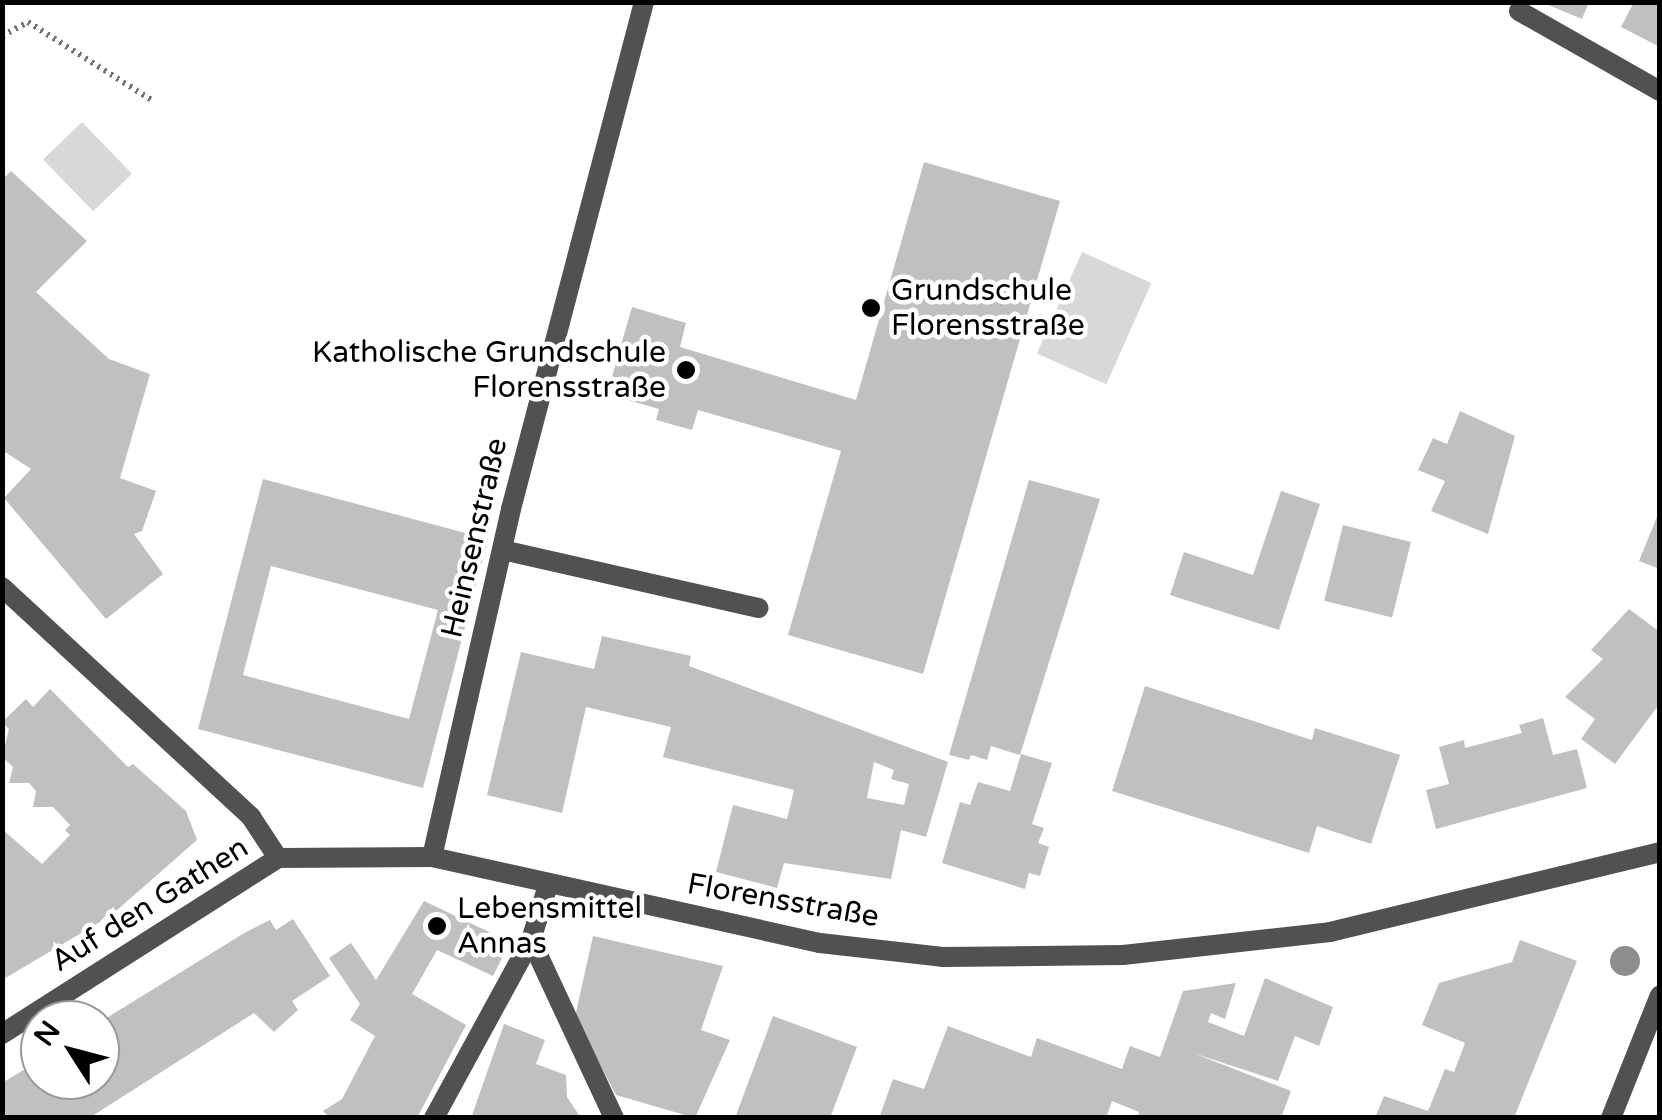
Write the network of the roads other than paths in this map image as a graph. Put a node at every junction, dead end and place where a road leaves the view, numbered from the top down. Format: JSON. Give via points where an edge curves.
{"nodes":[{"id":1,"x":644,"y":2,"type":"edge"},
{"id":2,"x":1519,"y":11,"type":"dead end"},
{"id":3,"x":1660,"y":91,"type":"edge"},
{"id":4,"x":503,"y":550,"type":"junction"},
{"id":5,"x":2,"y":588,"type":"edge"},
{"id":6,"x":759,"y":608,"type":"dead end"},
{"id":7,"x":1660,"y":852,"type":"edge"},
{"id":8,"x":432,"y":857,"type":"junction"},
{"id":9,"x":278,"y":858,"type":"junction"},
{"id":10,"x":548,"y":885,"type":"junction"},
{"id":11,"x":531,"y":940,"type":"junction"},
{"id":12,"x":1660,"y":995,"type":"edge"},
{"id":13,"x":2,"y":1034,"type":"edge"},
{"id":14,"x":434,"y":1118,"type":"edge"},
{"id":15,"x":614,"y":1118,"type":"edge"},
{"id":16,"x":1611,"y":1118,"type":"edge"}],
"edges":[{"from":1,"to":4,"type":"street","name":"Heinsenstraße"},
{"from":2,"to":3,"type":"street"},
{"from":4,"to":6,"type":"street"},
{"from":4,"to":8,"type":"street","name":"Heinsenstraße"},
{"from":5,"to":9,"type":"street","via":[[250,817]]},
{"from":7,"to":10,"type":"street","name":"Florensstraße","via":[[1330,932],[1123,955],[942,958],[820,943]]},
{"from":8,"to":9,"type":"street","name":"Florensstraße"},
{"from":8,"to":10,"type":"street","name":"Florensstraße"},
{"from":9,"to":13,"type":"street","name":"Auf den Gathen"},
{"from":10,"to":11,"type":"street"},
{"from":11,"to":14,"type":"street"},
{"from":11,"to":15,"type":"street"},
{"from":12,"to":16,"type":"street"}]}
